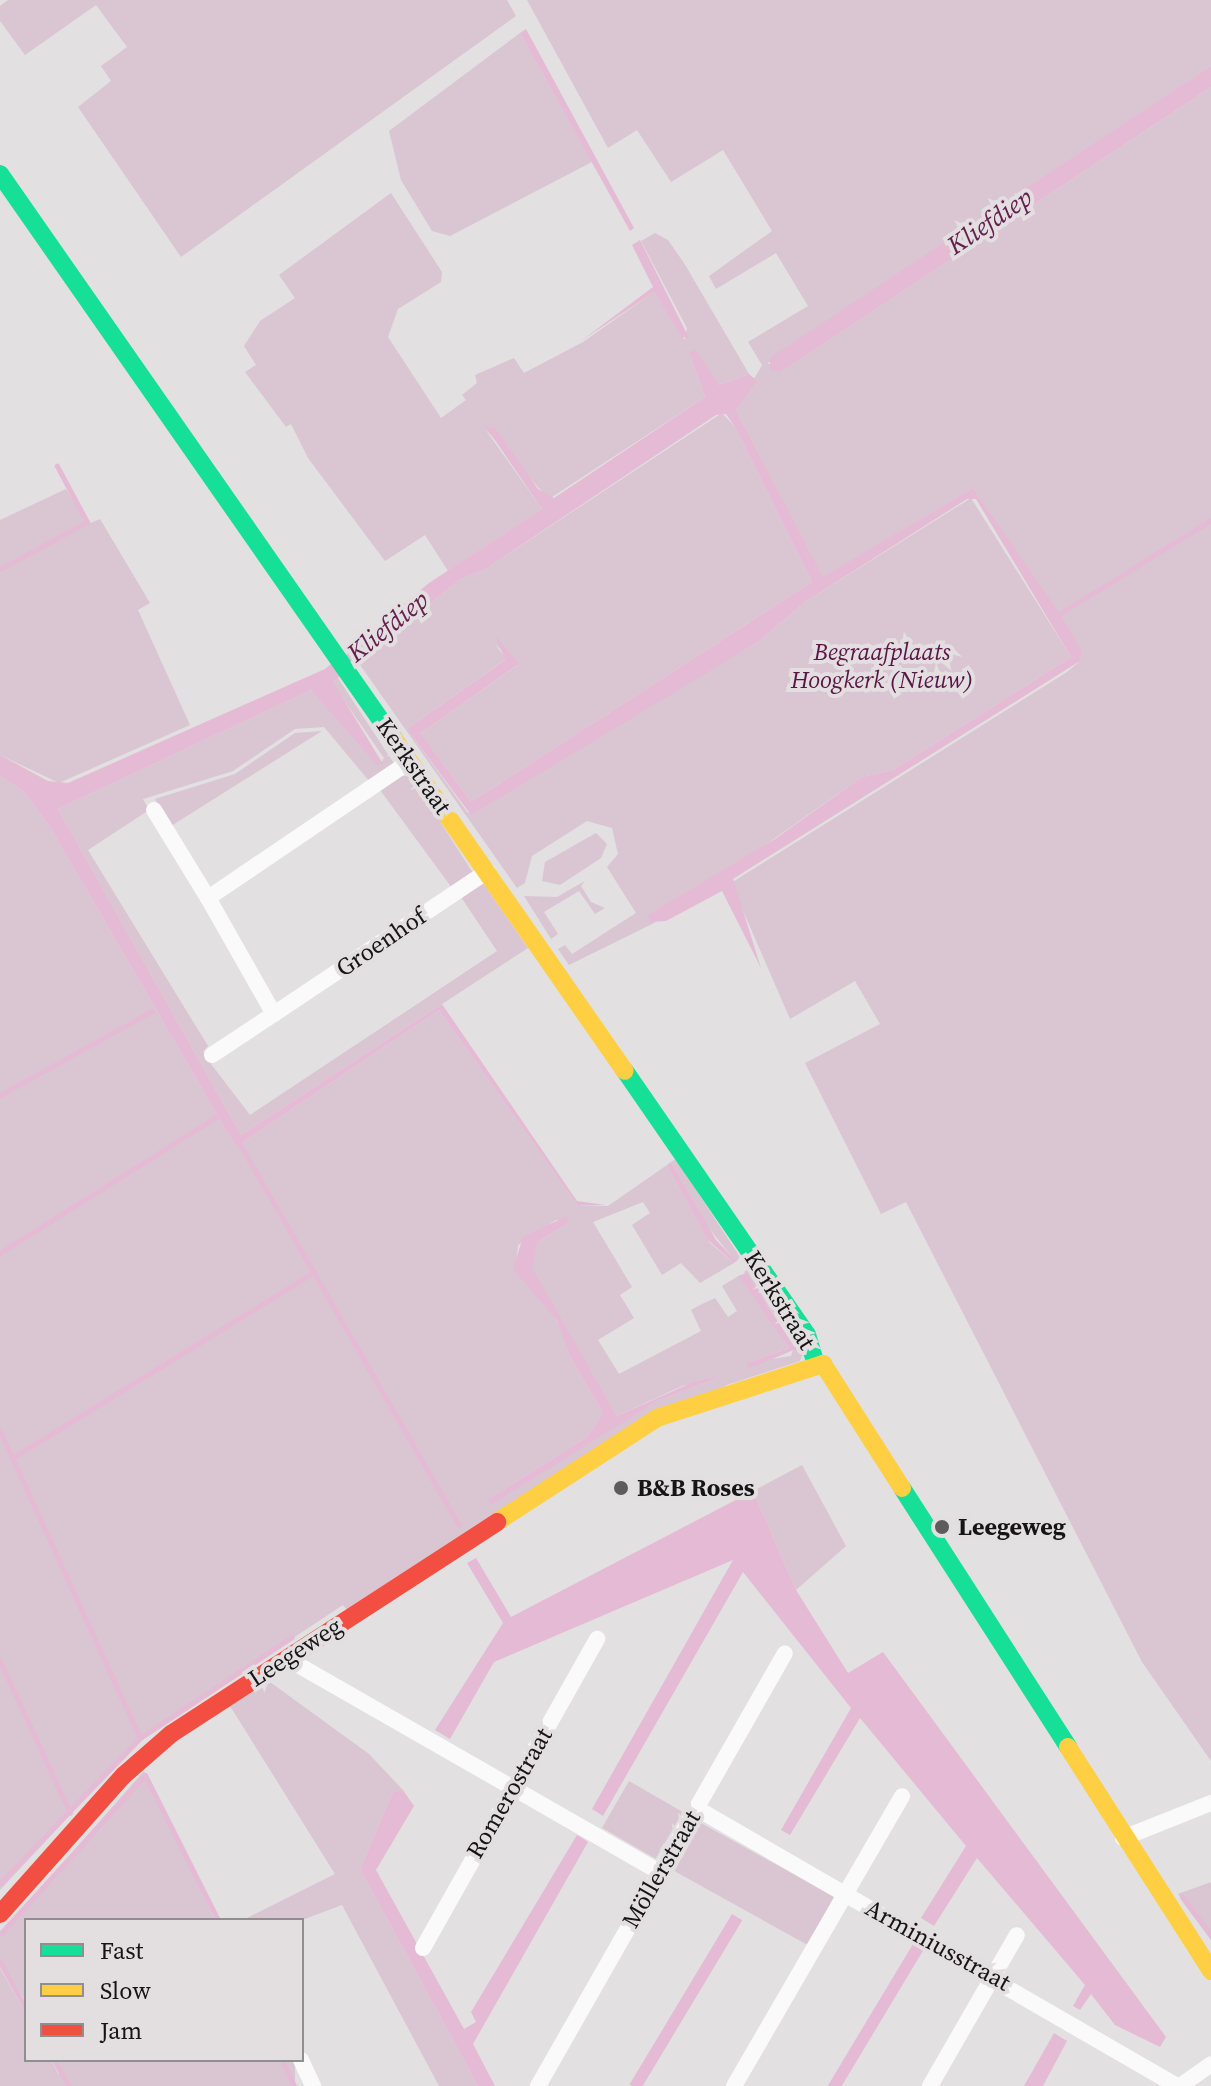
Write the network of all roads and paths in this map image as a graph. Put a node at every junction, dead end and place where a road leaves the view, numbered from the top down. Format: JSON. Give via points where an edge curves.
{"nodes":[{"id":1,"x":0,"y":174,"type":"edge"},
{"id":2,"x":410,"y":761,"type":"junction"},
{"id":3,"x":154,"y":810,"type":"dead end"},
{"id":4,"x":488,"y":871,"type":"junction"},
{"id":5,"x":208,"y":898,"type":"junction"},
{"id":6,"x":274,"y":1014,"type":"junction"},
{"id":7,"x":212,"y":1055,"type":"dead end"},
{"id":8,"x":816,"y":1364,"type":"junction"},
{"id":9,"x":597,"y":1639,"type":"dead end"},
{"id":10,"x":785,"y":1653,"type":"dead end"},
{"id":11,"x":286,"y":1658,"type":"junction"},
{"id":12,"x":513,"y":1787,"type":"junction"},
{"id":13,"x":902,"y":1796,"type":"dead end"},
{"id":14,"x":1211,"y":1803,"type":"edge"},
{"id":15,"x":696,"y":1808,"type":"junction"},
{"id":16,"x":1123,"y":1838,"type":"junction"},
{"id":17,"x":660,"y":1872,"type":"junction"},
{"id":18,"x":846,"y":1894,"type":"junction"},
{"id":19,"x":0,"y":1914,"type":"edge"},
{"id":20,"x":1017,"y":1935,"type":"dead end"},
{"id":21,"x":423,"y":1948,"type":"dead end"},
{"id":22,"x":1211,"y":1971,"type":"edge"},
{"id":23,"x":993,"y":1975,"type":"junction"},
{"id":24,"x":302,"y":2062,"type":"edge"},
{"id":25,"x":1211,"y":2064,"type":"edge"},
{"id":26,"x":313,"y":2086,"type":"edge"},
{"id":27,"x":538,"y":2086,"type":"edge"},
{"id":28,"x":734,"y":2086,"type":"edge"},
{"id":29,"x":930,"y":2086,"type":"edge"},
{"id":30,"x":1179,"y":2086,"type":"edge"}],
"edges":[{"from":1,"to":2,"type":"main road","name":"Kerkstraat"},
{"from":2,"to":4,"type":"main road","name":"Kerkstraat"},
{"from":2,"to":5,"type":"street"},
{"from":3,"to":5,"type":"street"},
{"from":4,"to":6,"type":"street","name":"Groenhof"},
{"from":4,"to":8,"type":"main road","name":"Kerkstraat","via":[[807,1335]]},
{"from":5,"to":6,"type":"street"},
{"from":6,"to":7,"type":"street","name":"Groenhof"},
{"from":8,"to":11,"type":"main road","name":"Leegeweg","via":[[657,1418]]},
{"from":8,"to":16,"type":"main road","via":[[834,1377]]},
{"from":9,"to":12,"type":"street","name":"Romerostraat"},
{"from":10,"to":15,"type":"street","name":"Möllerstraat"},
{"from":11,"to":12,"type":"street"},
{"from":11,"to":19,"type":"main road","name":"Leegeweg","via":[[139,1761]]},
{"from":12,"to":17,"type":"street"},
{"from":12,"to":21,"type":"street","name":"Romerostraat"},
{"from":13,"to":18,"type":"street"},
{"from":14,"to":16,"type":"street"},
{"from":15,"to":17,"type":"street","name":"Möllerstraat"},
{"from":15,"to":18,"type":"street","name":"Arminiusstraat"},
{"from":16,"to":22,"type":"main road"},
{"from":17,"to":27,"type":"street","name":"Möllerstraat"},
{"from":18,"to":23,"type":"street","name":"Arminiusstraat"},
{"from":18,"to":28,"type":"street"},
{"from":20,"to":23,"type":"street"},
{"from":23,"to":29,"type":"street"},
{"from":23,"to":30,"type":"street","name":"Arminiusstraat"},
{"from":24,"to":26,"type":"street"},
{"from":25,"to":30,"type":"street"}]}
